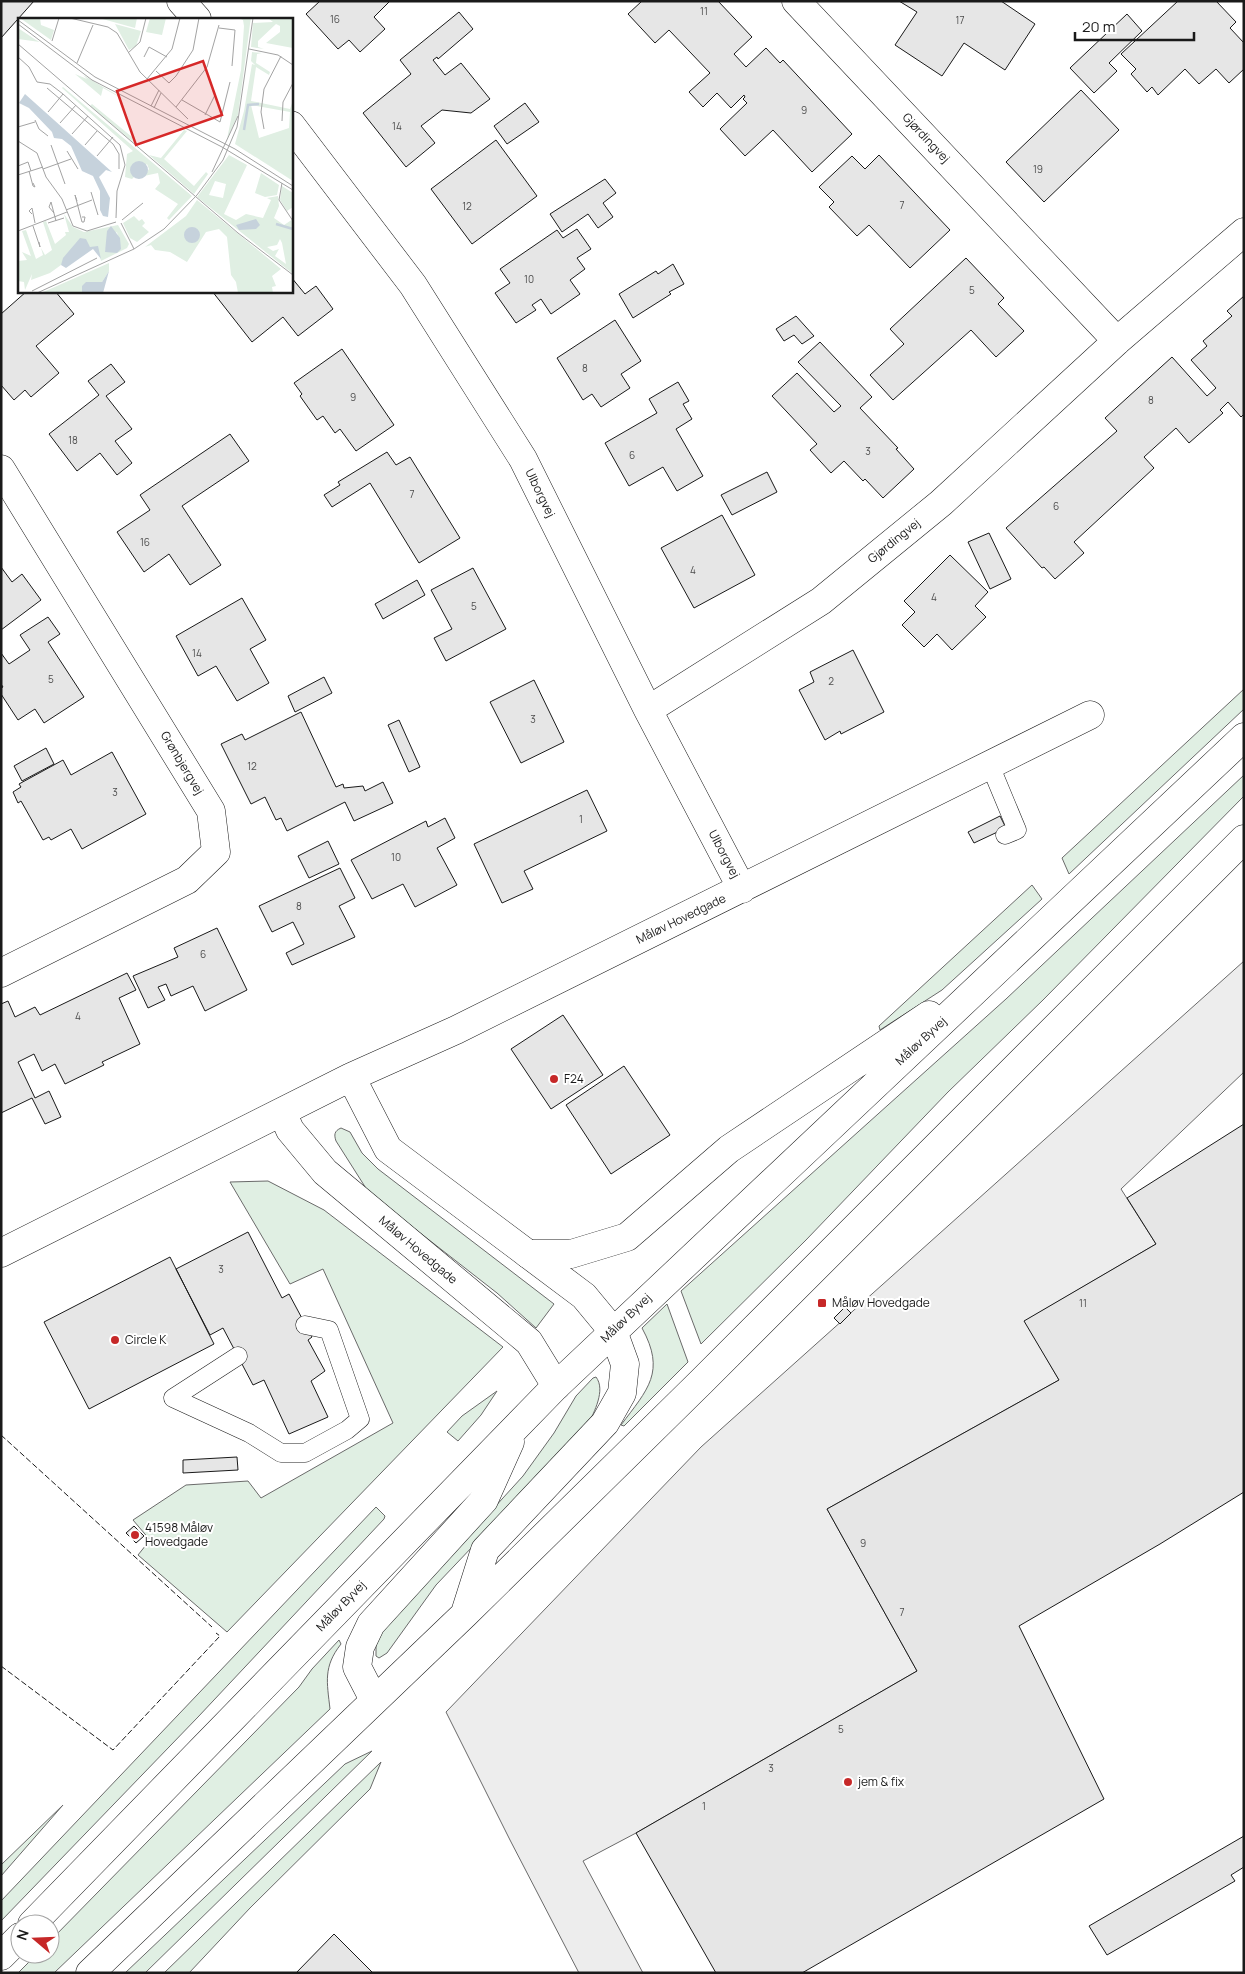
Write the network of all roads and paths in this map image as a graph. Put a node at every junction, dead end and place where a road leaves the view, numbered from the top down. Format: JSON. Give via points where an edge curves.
{"nodes":[{"id":1,"x":182,"y":1,"type":"edge"},
{"id":2,"x":796,"y":1,"type":"edge"},
{"id":3,"x":196,"y":18,"type":"edge"},
{"id":4,"x":292,"y":126,"type":"edge"},
{"id":5,"x":1244,"y":232,"type":"edge"},
{"id":6,"x":1117,"y":341,"type":"junction"},
{"id":7,"x":1,"y":469,"type":"edge"},
{"id":8,"x":648,"y":710,"type":"junction"},
{"id":9,"x":1090,"y":715,"type":"dead end"},
{"id":10,"x":1244,"y":737,"type":"edge"},
{"id":11,"x":990,"y":765,"type":"junction"},
{"id":12,"x":1005,"y":835,"type":"dead end"},
{"id":13,"x":1244,"y":839,"type":"edge"},
{"id":14,"x":742,"y":889,"type":"junction"},
{"id":15,"x":1,"y":973,"type":"edge"},
{"id":16,"x":993,"y":973,"type":"junction"},
{"id":17,"x":351,"y":1077,"type":"junction"},
{"id":18,"x":282,"y":1112,"type":"junction"},
{"id":19,"x":1,"y":1254,"type":"edge"},
{"id":20,"x":528,"y":1254,"type":"junction"},
{"id":21,"x":305,"y":1325,"type":"dead end"},
{"id":22,"x":613,"y":1331,"type":"junction"},
{"id":23,"x":238,"y":1356,"type":"dead end"},
{"id":24,"x":556,"y":1386,"type":"junction"},
{"id":25,"x":518,"y":1424,"type":"junction"},
{"id":26,"x":465,"y":1614,"type":"junction"},
{"id":27,"x":374,"y":1700,"type":"junction"},
{"id":28,"x":42,"y":1914,"type":"edge"},
{"id":29,"x":10,"y":1947,"type":"edge"},
{"id":30,"x":1,"y":1956,"type":"edge"},
{"id":31,"x":90,"y":1973,"type":"edge"}],
"edges":[{"from":1,"to":3,"type":"street"},
{"from":2,"to":6,"type":"street","name":"Gjørdingvej"},
{"from":4,"to":8,"type":"street","name":"Ulborgvej","via":[[413,285],[523,459]]},
{"from":5,"to":6,"type":"street","name":"Gjørdingvej"},
{"from":6,"to":8,"type":"street","name":"Gjørdingvej","via":[[940,503],[821,601]]},
{"from":7,"to":15,"type":"street","name":"Grønbjergvej","via":[[211,811],[216,852],[187,880]]},
{"from":8,"to":14,"type":"street","name":"Ulborgvej"},
{"from":9,"to":11,"type":"street","name":"Måløv Hovedgade"},
{"from":10,"to":16,"type":"street","name":"Måløv Byvej"},
{"from":11,"to":12,"type":"lane","via":[[1018,830]]},
{"from":11,"to":14,"type":"street","name":"Måløv Hovedgade"},
{"from":13,"to":26,"type":"street","via":[[742,1342]]},
{"from":14,"to":17,"type":"street","name":"Måløv Hovedgade","via":[[456,1030]]},
{"from":16,"to":20,"type":"street","via":[[729,1149],[627,1237],[571,1254]]},
{"from":16,"to":22,"type":"street","name":"Måløv Byvej"},
{"from":17,"to":18,"type":"street","name":"Måløv Hovedgade"},
{"from":17,"to":20,"type":"street","via":[[388,1149]]},
{"from":18,"to":19,"type":"street","name":"Måløv Hovedgade"},
{"from":18,"to":24,"type":"street","name":"Måløv Hovedgade","via":[[290,1130],[325,1172],[529,1342]]},
{"from":20,"to":22,"type":"street","via":[[584,1296]]},
{"from":21,"to":23,"type":"lane","via":[[329,1330],[360,1419],[306,1453],[281,1453],[249,1433],[173,1398]]},
{"from":22,"to":24,"type":"street","name":"Måløv Byvej"},
{"from":22,"to":26,"type":"street","via":[[625,1364],[622,1393],[605,1423],[485,1550]]},
{"from":24,"to":25,"type":"street","name":"Måløv Byvej"},
{"from":25,"to":27,"type":"street","via":[[484,1500],[371,1624],[360,1647],[357,1667]]},
{"from":25,"to":28,"type":"street","name":"Måløv Byvej"},
{"from":26,"to":27,"type":"street"},
{"from":27,"to":31,"type":"street"},
{"from":29,"to":30,"type":"street"}]}
